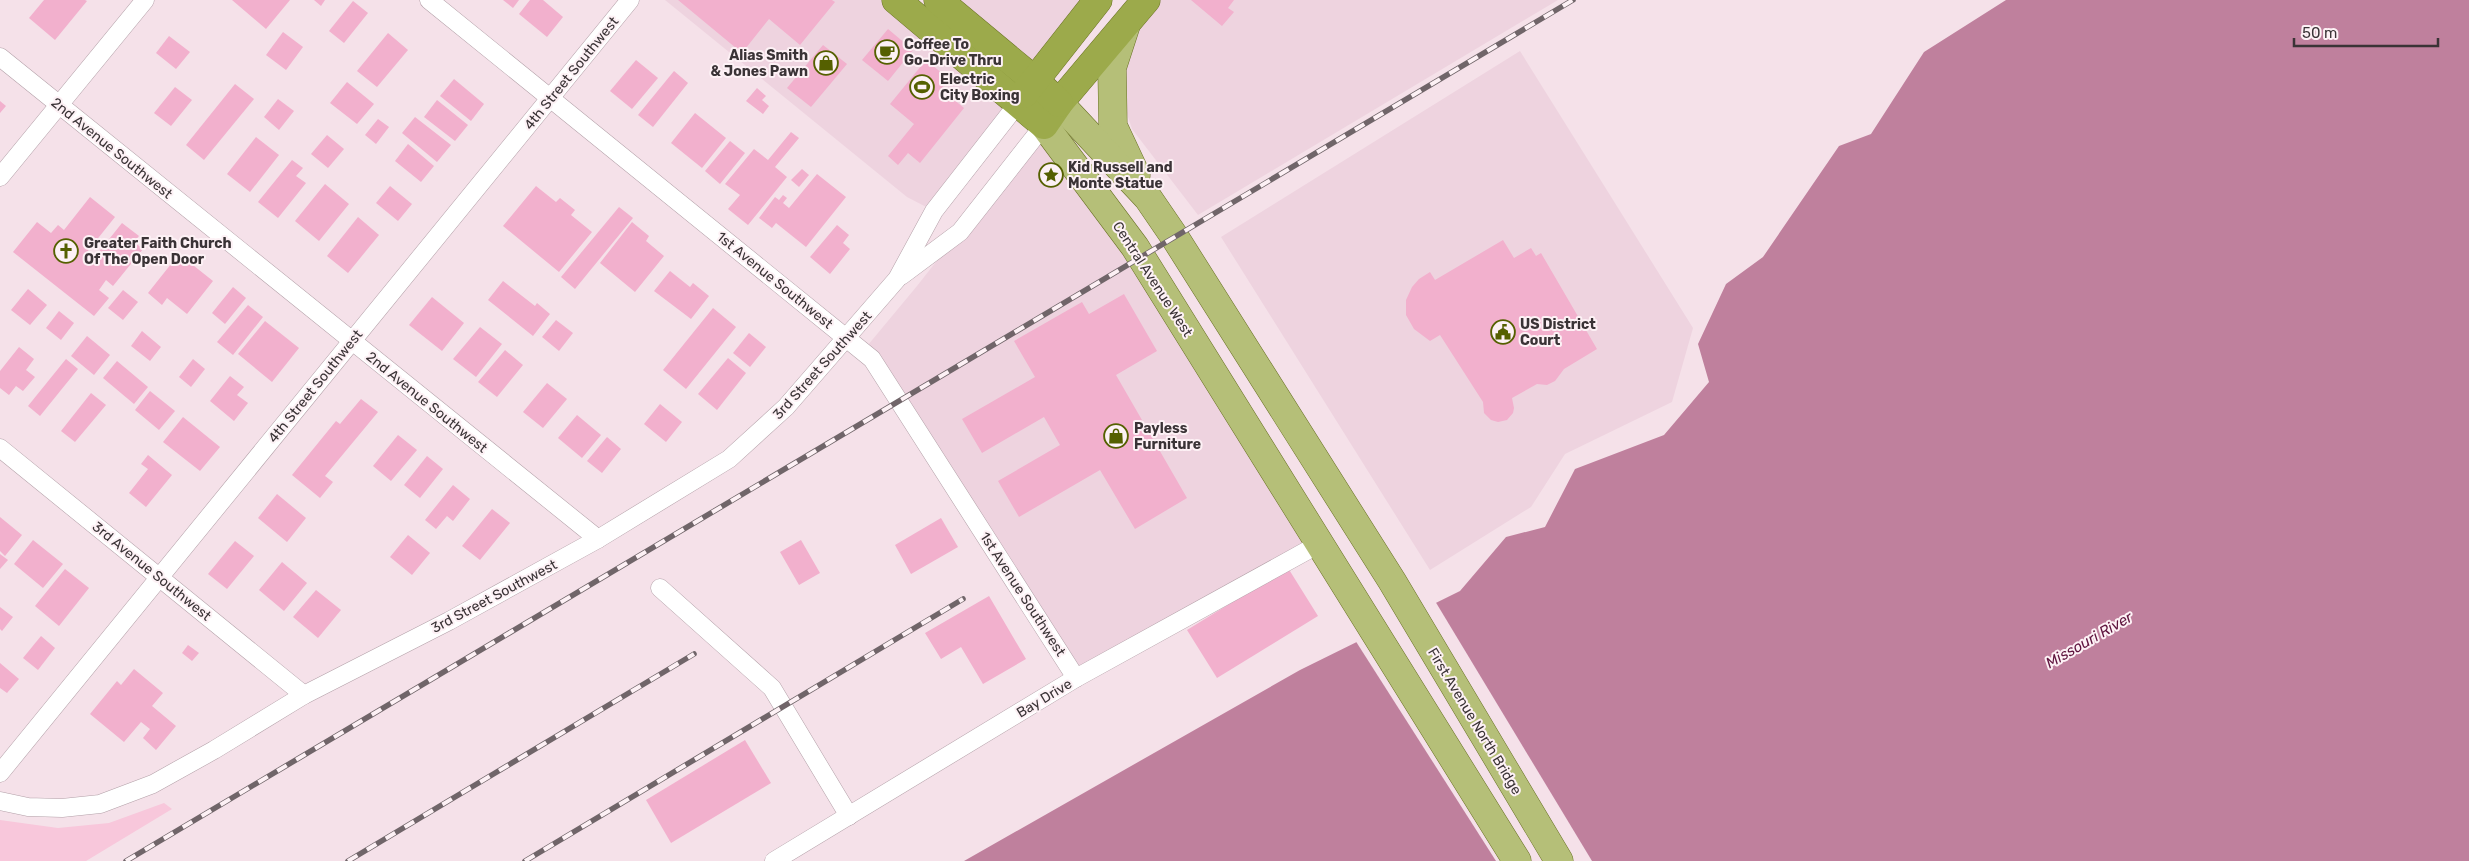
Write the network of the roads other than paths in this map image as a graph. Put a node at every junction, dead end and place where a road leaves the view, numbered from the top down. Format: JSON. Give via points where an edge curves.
{"nodes":[{"id":1,"x":145,"y":0,"type":"edge"},
{"id":2,"x":429,"y":0,"type":"edge"},
{"id":3,"x":630,"y":0,"type":"edge"},
{"id":4,"x":896,"y":0,"type":"edge"},
{"id":5,"x":938,"y":0,"type":"edge"},
{"id":6,"x":1098,"y":0,"type":"edge"},
{"id":7,"x":1146,"y":0,"type":"edge"},
{"id":8,"x":1126,"y":24,"type":"junction"},
{"id":9,"x":0,"y":57,"type":"edge"},
{"id":10,"x":1034,"y":80,"type":"junction"},
{"id":11,"x":550,"y":98,"type":"junction"},
{"id":12,"x":1019,"y":102,"type":"junction"},
{"id":13,"x":59,"y":105,"type":"junction"},
{"id":14,"x":1051,"y":114,"type":"junction"},
{"id":15,"x":0,"y":177,"type":"edge"},
{"id":16,"x":1148,"y":198,"type":"junction"},
{"id":17,"x":897,"y":279,"type":"junction"},
{"id":18,"x":847,"y":338,"type":"junction"},
{"id":19,"x":352,"y":341,"type":"junction"},
{"id":20,"x":0,"y":448,"type":"edge"},
{"id":21,"x":598,"y":539,"type":"junction"},
{"id":22,"x":1319,"y":544,"type":"junction"},
{"id":23,"x":160,"y":577,"type":"junction"},
{"id":24,"x":1392,"y":581,"type":"joint"},
{"id":25,"x":660,"y":588,"type":"dead end"},
{"id":26,"x":1076,"y":678,"type":"junction"},
{"id":27,"x":304,"y":695,"type":"junction"},
{"id":28,"x":0,"y":773,"type":"edge"},
{"id":29,"x":0,"y":801,"type":"edge"},
{"id":30,"x":849,"y":816,"type":"junction"},
{"id":31,"x":774,"y":861,"type":"edge"},
{"id":32,"x":1517,"y":861,"type":"edge"},
{"id":33,"x":1559,"y":861,"type":"edge"}],
"edges":[{"from":1,"to":13,"type":"street"},
{"from":2,"to":11,"type":"street","name":"1st Avenue Southwest"},
{"from":3,"to":11,"type":"street","name":"4th Street Southwest"},
{"from":4,"to":12,"type":"highway","name":"Central Avenue West"},
{"from":5,"to":10,"type":"highway","name":"Central Avenue West"},
{"from":6,"to":10,"type":"highway"},
{"from":7,"to":8,"type":"highway"},
{"from":8,"to":14,"type":"highway"},
{"from":8,"to":16,"type":"main road","via":[[1112,68],[1113,126]]},
{"from":9,"to":13,"type":"street","name":"2nd Avenue Southwest"},
{"from":10,"to":12,"type":"highway"},
{"from":10,"to":14,"type":"highway","name":"Central Avenue West"},
{"from":11,"to":18,"type":"street","name":"1st Avenue Southwest"},
{"from":11,"to":19,"type":"street","name":"4th Street Southwest"},
{"from":12,"to":14,"type":"highway","name":"Central Avenue West"},
{"from":12,"to":17,"type":"street","name":"3rd Street Southwest","via":[[934,210]]},
{"from":13,"to":15,"type":"street"},
{"from":13,"to":19,"type":"street","name":"2nd Avenue Southwest"},
{"from":14,"to":16,"type":"main road","name":"Central Avenue West"},
{"from":14,"to":17,"type":"street","name":"3rd Street Southwest","via":[[960,232]]},
{"from":14,"to":22,"type":"main road","name":"Central Avenue West"},
{"from":16,"to":24,"type":"main road","name":"Central Avenue West"},
{"from":17,"to":18,"type":"street","name":"3rd Street Southwest"},
{"from":18,"to":21,"type":"street","name":"3rd Street Southwest","via":[[786,407],[730,460]]},
{"from":18,"to":26,"type":"street","name":"1st Avenue Southwest","via":[[872,359]]},
{"from":19,"to":21,"type":"street","name":"2nd Avenue Southwest"},
{"from":19,"to":23,"type":"street","name":"4th Street Southwest"},
{"from":20,"to":23,"type":"street","name":"3rd Avenue Southwest"},
{"from":21,"to":27,"type":"street","name":"3rd Street Southwest","via":[[449,621]]},
{"from":22,"to":26,"type":"street","name":"Bay Drive"},
{"from":22,"to":32,"type":"main road","name":"Central Avenue West"},
{"from":23,"to":27,"type":"street","name":"3rd Avenue Southwest"},
{"from":23,"to":28,"type":"street","name":"4th Street Southwest"},
{"from":24,"to":33,"type":"main road","name":"First Avenue North Bridge"},
{"from":25,"to":30,"type":"street","via":[[772,688]]},
{"from":26,"to":30,"type":"street","name":"Bay Drive"},
{"from":27,"to":29,"type":"street","name":"3rd Street Southwest","via":[[153,784],[100,804],[28,807]]},
{"from":30,"to":31,"type":"street","name":"Bay Drive"}]}
